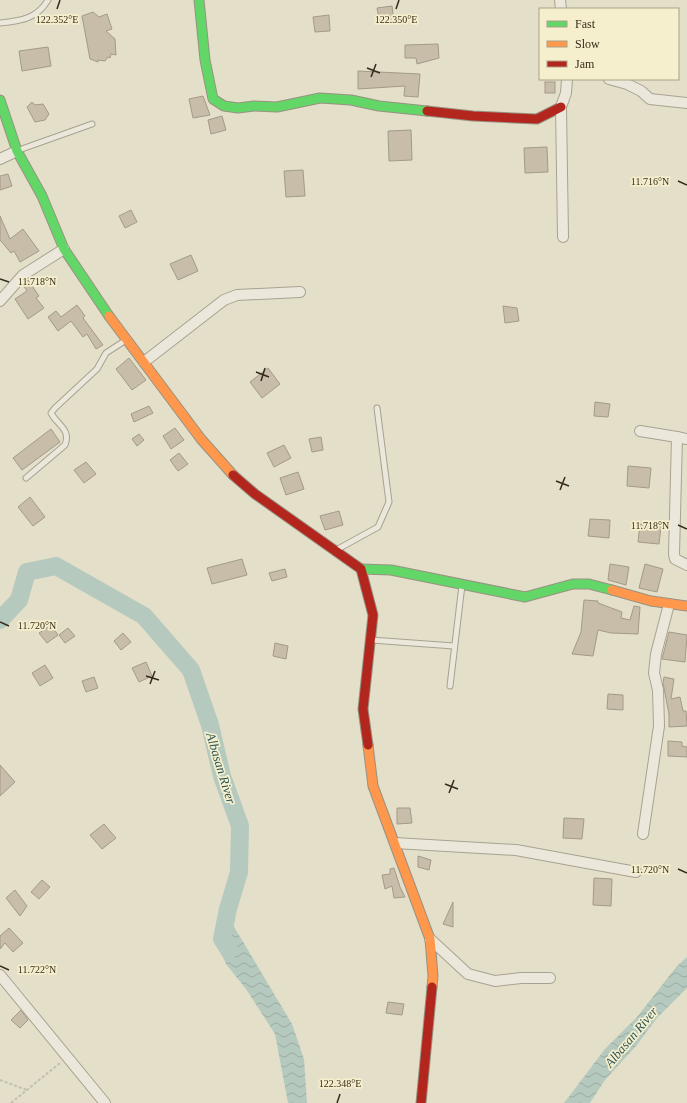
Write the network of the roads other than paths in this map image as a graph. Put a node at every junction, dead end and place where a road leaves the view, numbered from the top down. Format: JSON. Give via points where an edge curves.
{"nodes":[{"id":1,"x":48,"y":0,"type":"edge"},
{"id":2,"x":199,"y":0,"type":"edge"},
{"id":3,"x":0,"y":23,"type":"edge"},
{"id":4,"x":567,"y":80,"type":"edge"},
{"id":5,"x":612,"y":80,"type":"edge"},
{"id":6,"x":0,"y":100,"type":"edge"},
{"id":7,"x":687,"y":103,"type":"edge"},
{"id":8,"x":561,"y":107,"type":"junction"},
{"id":9,"x":92,"y":124,"type":"dead end"},
{"id":10,"x":16,"y":151,"type":"junction"},
{"id":11,"x":0,"y":159,"type":"edge"},
{"id":12,"x":563,"y":237,"type":"dead end"},
{"id":13,"x":64,"y":249,"type":"junction"},
{"id":14,"x":300,"y":292,"type":"dead end"},
{"id":15,"x":0,"y":301,"type":"edge"},
{"id":16,"x":126,"y":340,"type":"junction"},
{"id":17,"x":144,"y":362,"type":"junction"},
{"id":18,"x":377,"y":408,"type":"dead end"},
{"id":19,"x":640,"y":432,"type":"dead end"},
{"id":20,"x":682,"y":438,"type":"edge"},
{"id":21,"x":26,"y":478,"type":"dead end"},
{"id":22,"x":335,"y":550,"type":"junction"},
{"id":23,"x":687,"y":565,"type":"edge"},
{"id":24,"x":361,"y":569,"type":"junction"},
{"id":25,"x":462,"y":584,"type":"junction"},
{"id":26,"x":668,"y":604,"type":"junction"},
{"id":27,"x":687,"y":606,"type":"edge"},
{"id":28,"x":370,"y":640,"type":"junction"},
{"id":29,"x":454,"y":646,"type":"junction"},
{"id":30,"x":450,"y":686,"type":"dead end"},
{"id":31,"x":643,"y":834,"type":"dead end"},
{"id":32,"x":395,"y":843,"type":"junction"},
{"id":33,"x":636,"y":872,"type":"dead end"},
{"id":34,"x":430,"y":939,"type":"junction"},
{"id":35,"x":0,"y":975,"type":"edge"},
{"id":36,"x":550,"y":978,"type":"dead end"},
{"id":37,"x":104,"y":1103,"type":"edge"},
{"id":38,"x":421,"y":1103,"type":"edge"}],
"edges":[{"from":1,"to":3,"type":"lane","via":[[35,15],[23,21]]},
{"from":2,"to":8,"type":"street","via":[[205,60],[213,99],[224,106],[278,107],[320,98],[473,116],[537,119]]},
{"from":4,"to":8,"type":"street"},
{"from":5,"to":7,"type":"street","via":[[634,87],[650,99]]},
{"from":6,"to":10,"type":"street"},
{"from":8,"to":12,"type":"street"},
{"from":9,"to":10,"type":"lane"},
{"from":10,"to":11,"type":"street"},
{"from":10,"to":13,"type":"street","via":[[42,196]]},
{"from":13,"to":15,"type":"street","via":[[23,275]]},
{"from":13,"to":16,"type":"street"},
{"from":14,"to":17,"type":"street","via":[[237,295],[224,300]]},
{"from":16,"to":17,"type":"street"},
{"from":16,"to":21,"type":"lane","via":[[106,353],[97,369],[51,413],[67,432],[65,445]]},
{"from":17,"to":22,"type":"street","via":[[201,439],[235,476],[255,494]]},
{"from":18,"to":22,"type":"lane","via":[[389,502],[378,527]]},
{"from":19,"to":20,"type":"street"},
{"from":20,"to":23,"type":"street","via":[[674,554],[675,560]]},
{"from":22,"to":24,"type":"street"},
{"from":24,"to":25,"type":"street","via":[[391,570]]},
{"from":24,"to":28,"type":"street","via":[[373,615]]},
{"from":25,"to":26,"type":"street","via":[[525,597],[573,584],[589,584]]},
{"from":25,"to":29,"type":"lane"},
{"from":26,"to":27,"type":"street"},
{"from":26,"to":31,"type":"street","via":[[654,667],[658,690],[659,726]]},
{"from":28,"to":29,"type":"lane"},
{"from":28,"to":32,"type":"street","via":[[363,709],[373,786]]},
{"from":29,"to":30,"type":"lane"},
{"from":32,"to":33,"type":"street","via":[[516,850]]},
{"from":32,"to":34,"type":"street"},
{"from":34,"to":36,"type":"street","via":[[468,974],[495,981]]},
{"from":34,"to":38,"type":"street","via":[[433,976]]},
{"from":35,"to":37,"type":"street"}]}
